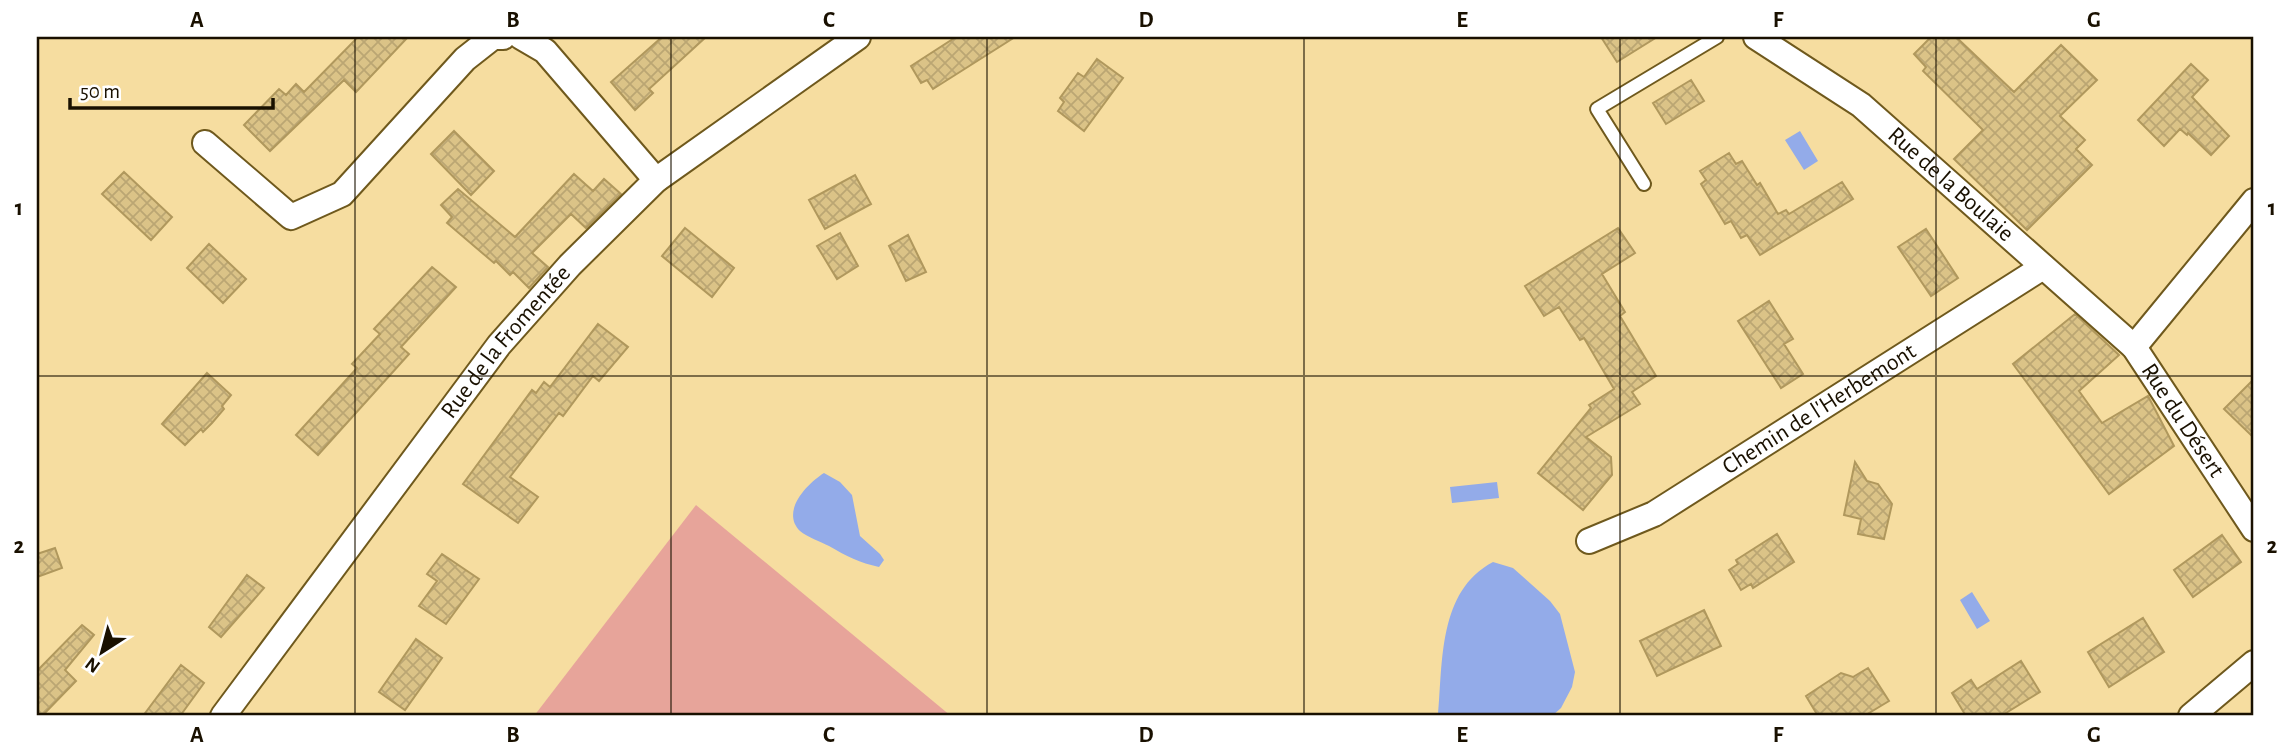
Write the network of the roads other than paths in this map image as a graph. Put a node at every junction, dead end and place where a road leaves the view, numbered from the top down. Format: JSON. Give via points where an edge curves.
{"nodes":[{"id":1,"x":503,"y":37,"type":"edge"},
{"id":2,"x":520,"y":37,"type":"edge"},
{"id":3,"x":858,"y":37,"type":"edge"},
{"id":4,"x":1717,"y":37,"type":"edge"},
{"id":5,"x":1756,"y":37,"type":"edge"},
{"id":6,"x":205,"y":143,"type":"dead end"},
{"id":7,"x":656,"y":180,"type":"junction"},
{"id":8,"x":1644,"y":184,"type":"dead end"},
{"id":9,"x":2254,"y":201,"type":"edge"},
{"id":10,"x":2043,"y":267,"type":"junction"},
{"id":11,"x":2134,"y":347,"type":"junction"},
{"id":12,"x":2254,"y":529,"type":"edge"},
{"id":13,"x":1589,"y":541,"type":"dead end"},
{"id":14,"x":2254,"y":663,"type":"edge"},
{"id":15,"x":223,"y":716,"type":"edge"},
{"id":16,"x":2190,"y":716,"type":"edge"}],
"edges":[{"from":1,"to":6,"type":"street","via":[[494,37],[465,59],[342,194],[291,217]]},
{"from":2,"to":7,"type":"street","via":[[545,51]]},
{"from":3,"to":7,"type":"street","name":"Rue de la Fromentée"},
{"from":4,"to":8,"type":"lane","via":[[1597,109]]},
{"from":5,"to":10,"type":"street","name":"Rue de la Boulaie","via":[[1861,104]]},
{"from":7,"to":15,"type":"street","name":"Rue de la Fromentée","via":[[570,265],[499,345]]},
{"from":9,"to":11,"type":"street"},
{"from":10,"to":11,"type":"street","name":"Rue de la Boulaie"},
{"from":10,"to":13,"type":"street","name":"Chemin de l'Herbemont","via":[[1654,514]]},
{"from":11,"to":12,"type":"street","name":"Rue du Désert"},
{"from":14,"to":16,"type":"street"}]}
